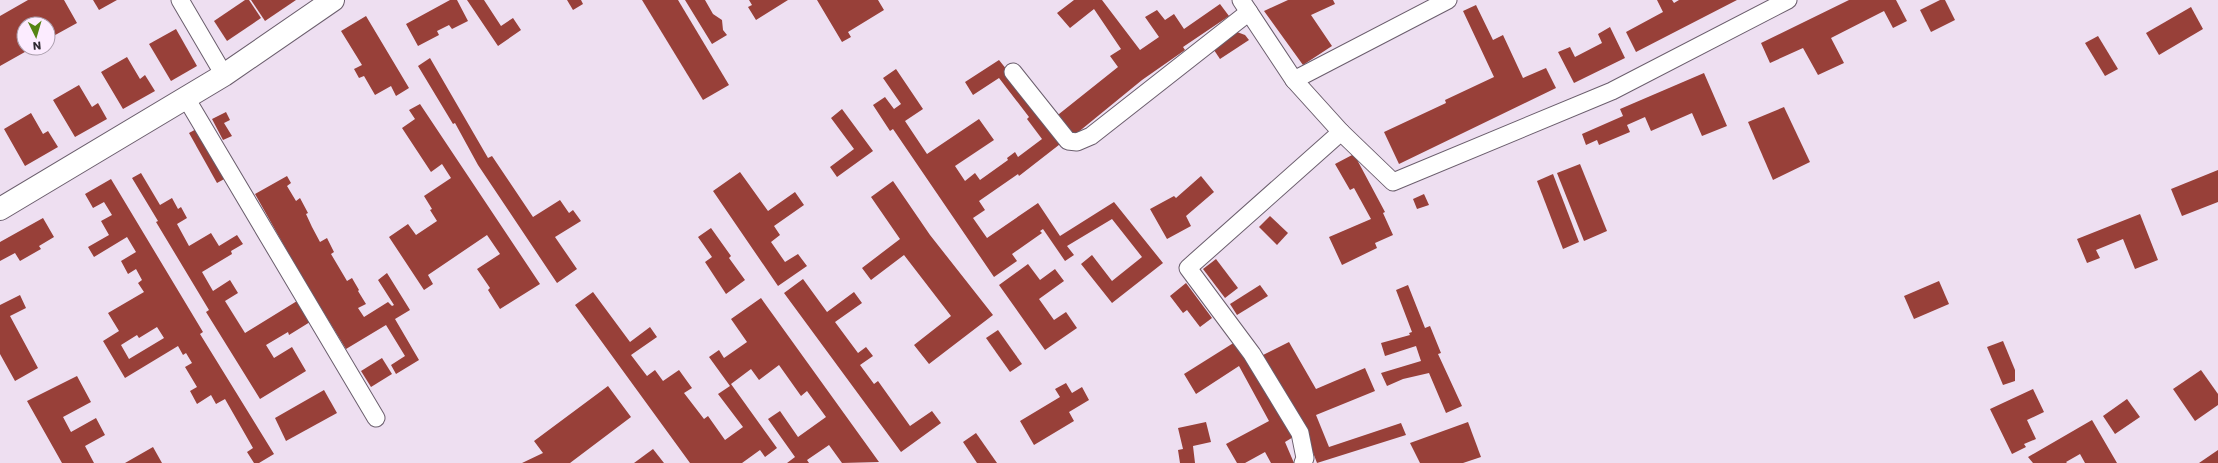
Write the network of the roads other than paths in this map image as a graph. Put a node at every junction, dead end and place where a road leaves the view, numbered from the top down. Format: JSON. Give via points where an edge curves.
{"nodes":[{"id":1,"x":180,"y":0,"type":"edge"},
{"id":2,"x":333,"y":0,"type":"edge"},
{"id":3,"x":1788,"y":0,"type":"edge"},
{"id":4,"x":1446,"y":1,"type":"edge"},
{"id":5,"x":1245,"y":6,"type":"edge"},
{"id":6,"x":1013,"y":72,"type":"dead end"},
{"id":7,"x":224,"y":75,"type":"junction"},
{"id":8,"x":1294,"y":80,"type":"junction"},
{"id":9,"x":186,"y":98,"type":"junction"},
{"id":10,"x":1341,"y":132,"type":"junction"},
{"id":11,"x":0,"y":209,"type":"edge"},
{"id":12,"x":376,"y":418,"type":"dead end"},
{"id":13,"x":1303,"y":463,"type":"edge"}],
"edges":[{"from":1,"to":7,"type":"street"},
{"from":2,"to":7,"type":"street"},
{"from":3,"to":10,"type":"street","via":[[1612,91],[1393,182]]},
{"from":4,"to":8,"type":"street"},
{"from":5,"to":6,"type":"street","via":[[1091,136],[1077,142],[1068,140],[1063,135]]},
{"from":5,"to":8,"type":"street"},
{"from":7,"to":9,"type":"street"},
{"from":8,"to":10,"type":"street"},
{"from":9,"to":11,"type":"street"},
{"from":9,"to":12,"type":"street"},
{"from":10,"to":13,"type":"street","via":[[1188,268],[1252,354],[1300,433],[1306,458]]}]}
